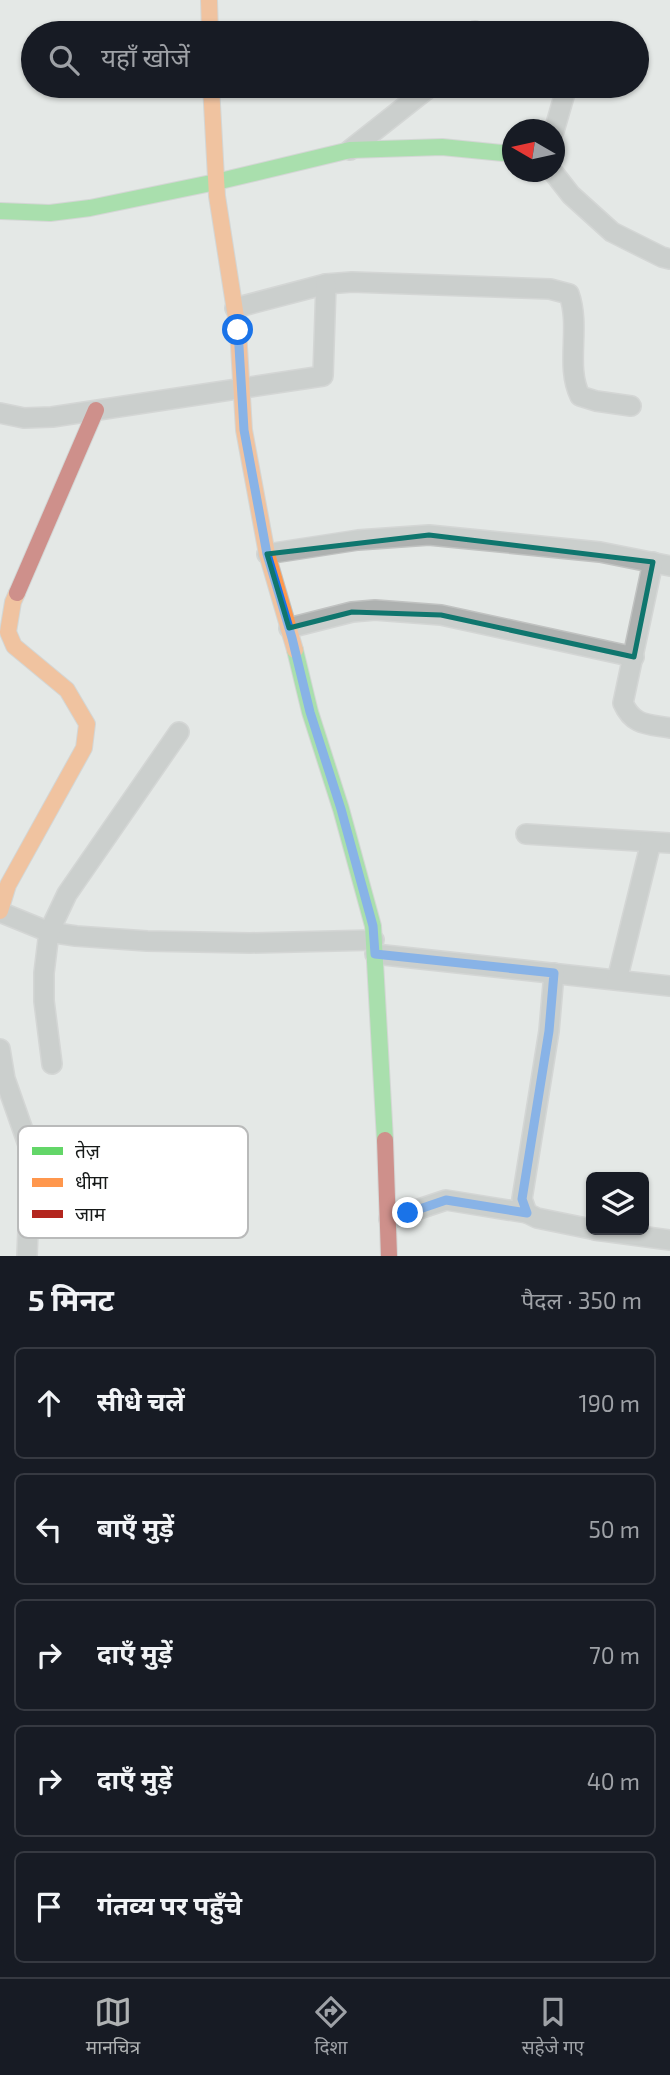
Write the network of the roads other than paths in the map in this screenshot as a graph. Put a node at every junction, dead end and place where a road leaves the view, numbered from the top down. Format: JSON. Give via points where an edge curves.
{"nodes":[{"id":1,"x":209,"y":0,"type":"edge"},
{"id":2,"x":210,"y":21,"type":"edge"},
{"id":3,"x":212,"y":98,"type":"edge"},
{"id":4,"x":416,"y":98,"type":"edge"},
{"id":5,"x":563,"y":98,"type":"edge"},
{"id":6,"x":558,"y":119,"type":"edge"},
{"id":7,"x":350,"y":150,"type":"junction"},
{"id":8,"x":502,"y":153,"type":"edge"},
{"id":9,"x":216,"y":182,"type":"junction"},
{"id":10,"x":561,"y":182,"type":"edge"},
{"id":11,"x":0,"y":211,"type":"edge"},
{"id":12,"x":670,"y":259,"type":"edge"},
{"id":13,"x":326,"y":284,"type":"junction"},
{"id":14,"x":235,"y":309,"type":"junction"},
{"id":15,"x":242,"y":390,"type":"junction"},
{"id":16,"x":631,"y":405,"type":"dead end"},
{"id":17,"x":96,"y":410,"type":"junction"},
{"id":18,"x":0,"y":413,"type":"edge"},
{"id":19,"x":267,"y":554,"type":"junction"},
{"id":20,"x":661,"y":564,"type":"edge"},
{"id":21,"x":289,"y":628,"type":"junction"},
{"id":22,"x":634,"y":657,"type":"junction"},
{"id":23,"x":670,"y":728,"type":"edge"},
{"id":24,"x":179,"y":732,"type":"dead end"},
{"id":25,"x":526,"y":834,"type":"dead end"},
{"id":26,"x":660,"y":842,"type":"edge"},
{"id":27,"x":0,"y":911,"type":"edge"},
{"id":28,"x":49,"y":932,"type":"junction"},
{"id":29,"x":374,"y":947,"type":"junction"},
{"id":30,"x":554,"y":973,"type":"junction"},
{"id":31,"x":617,"y":980,"type":"junction"},
{"id":32,"x":670,"y":986,"type":"edge"},
{"id":33,"x":0,"y":1049,"type":"edge"},
{"id":34,"x":52,"y":1064,"type":"dead end"},
{"id":35,"x":22,"y":1126,"type":"edge"},
{"id":36,"x":527,"y":1213,"type":"junction"},
{"id":37,"x":389,"y":1219,"type":"junction"},
{"id":38,"x":586,"y":1228,"type":"edge"},
{"id":39,"x":635,"y":1235,"type":"edge"},
{"id":40,"x":28,"y":1238,"type":"edge"},
{"id":41,"x":670,"y":1240,"type":"edge"},
{"id":42,"x":27,"y":1256,"type":"edge"},
{"id":43,"x":389,"y":1256,"type":"edge"}],
"edges":[{"from":1,"to":2,"type":"street"},
{"from":3,"to":9,"type":"street"},
{"from":4,"to":7,"type":"street"},
{"from":5,"to":6,"type":"street"},
{"from":7,"to":8,"type":"street","via":[[442,147]]},
{"from":7,"to":9,"type":"street"},
{"from":9,"to":11,"type":"street","via":[[90,208],[50,213]]},
{"from":9,"to":14,"type":"street"},
{"from":10,"to":12,"type":"street","via":[[612,232]]},
{"from":13,"to":14,"type":"street"},
{"from":13,"to":15,"type":"street","via":[[323,376]]},
{"from":13,"to":16,"type":"street","via":[[550,289],[569,294],[574,310],[573,382],[580,396]]},
{"from":14,"to":15,"type":"street"},
{"from":15,"to":17,"type":"street"},
{"from":15,"to":19,"type":"street","via":[[244,430]]},
{"from":17,"to":18,"type":"street","via":[[24,418]]},
{"from":17,"to":27,"type":"street","via":[[13,602],[8,632],[14,646],[67,690],[87,724],[84,748],[8,885]]},
{"from":19,"to":20,"type":"street","via":[[429,535],[600,552]]},
{"from":19,"to":21,"type":"street"},
{"from":20,"to":22,"type":"street"},
{"from":21,"to":22,"type":"street","via":[[375,610],[441,615]]},
{"from":21,"to":29,"type":"street","via":[[370,913]]},
{"from":22,"to":23,"type":"street","via":[[624,703],[628,715],[638,722]]},
{"from":24,"to":28,"type":"street","via":[[67,894]]},
{"from":25,"to":26,"type":"street"},
{"from":26,"to":31,"type":"street"},
{"from":27,"to":28,"type":"street"},
{"from":28,"to":29,"type":"street","via":[[147,942]]},
{"from":28,"to":34,"type":"street","via":[[44,1002]]},
{"from":29,"to":30,"type":"street"},
{"from":29,"to":37,"type":"street"},
{"from":30,"to":31,"type":"street"},
{"from":30,"to":36,"type":"street","via":[[522,1199]]},
{"from":31,"to":32,"type":"street"},
{"from":33,"to":35,"type":"street"},
{"from":36,"to":37,"type":"street","via":[[446,1200]]},
{"from":36,"to":38,"type":"street"},
{"from":37,"to":43,"type":"street"},
{"from":39,"to":41,"type":"street"},
{"from":40,"to":42,"type":"street"}]}
